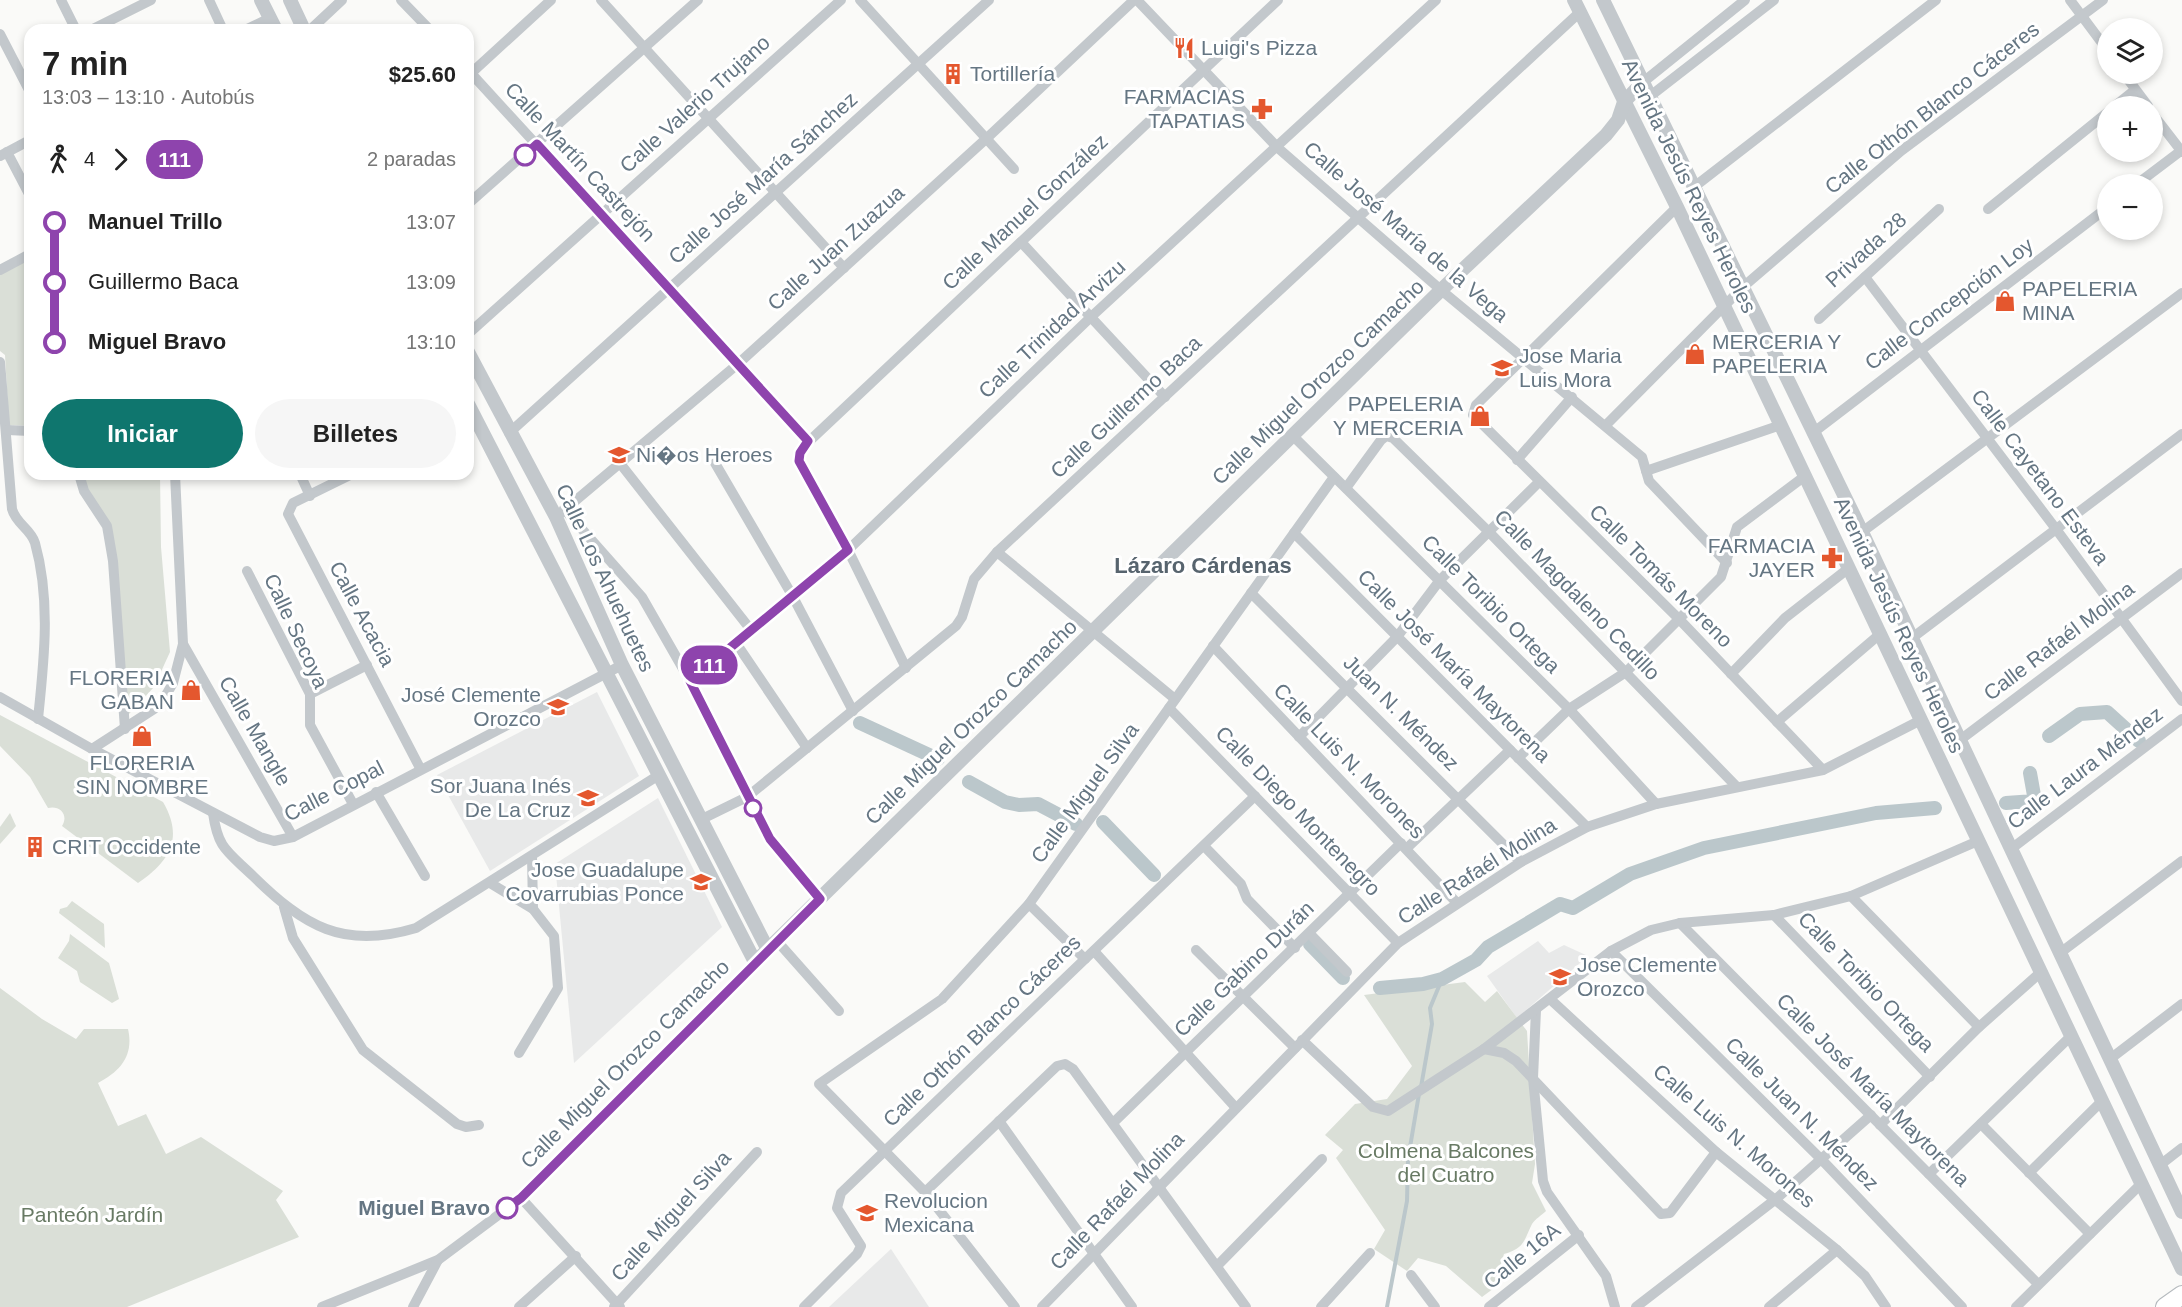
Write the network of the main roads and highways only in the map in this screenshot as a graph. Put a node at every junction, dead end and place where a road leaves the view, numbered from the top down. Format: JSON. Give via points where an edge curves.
{"nodes":[{"id":1,"x":2182,"y":1295,"type":"edge"},
{"id":2,"x":2165,"y":1307,"type":"edge"}],
"edges":[{"from":1,"to":2,"type":"main road"}]}
